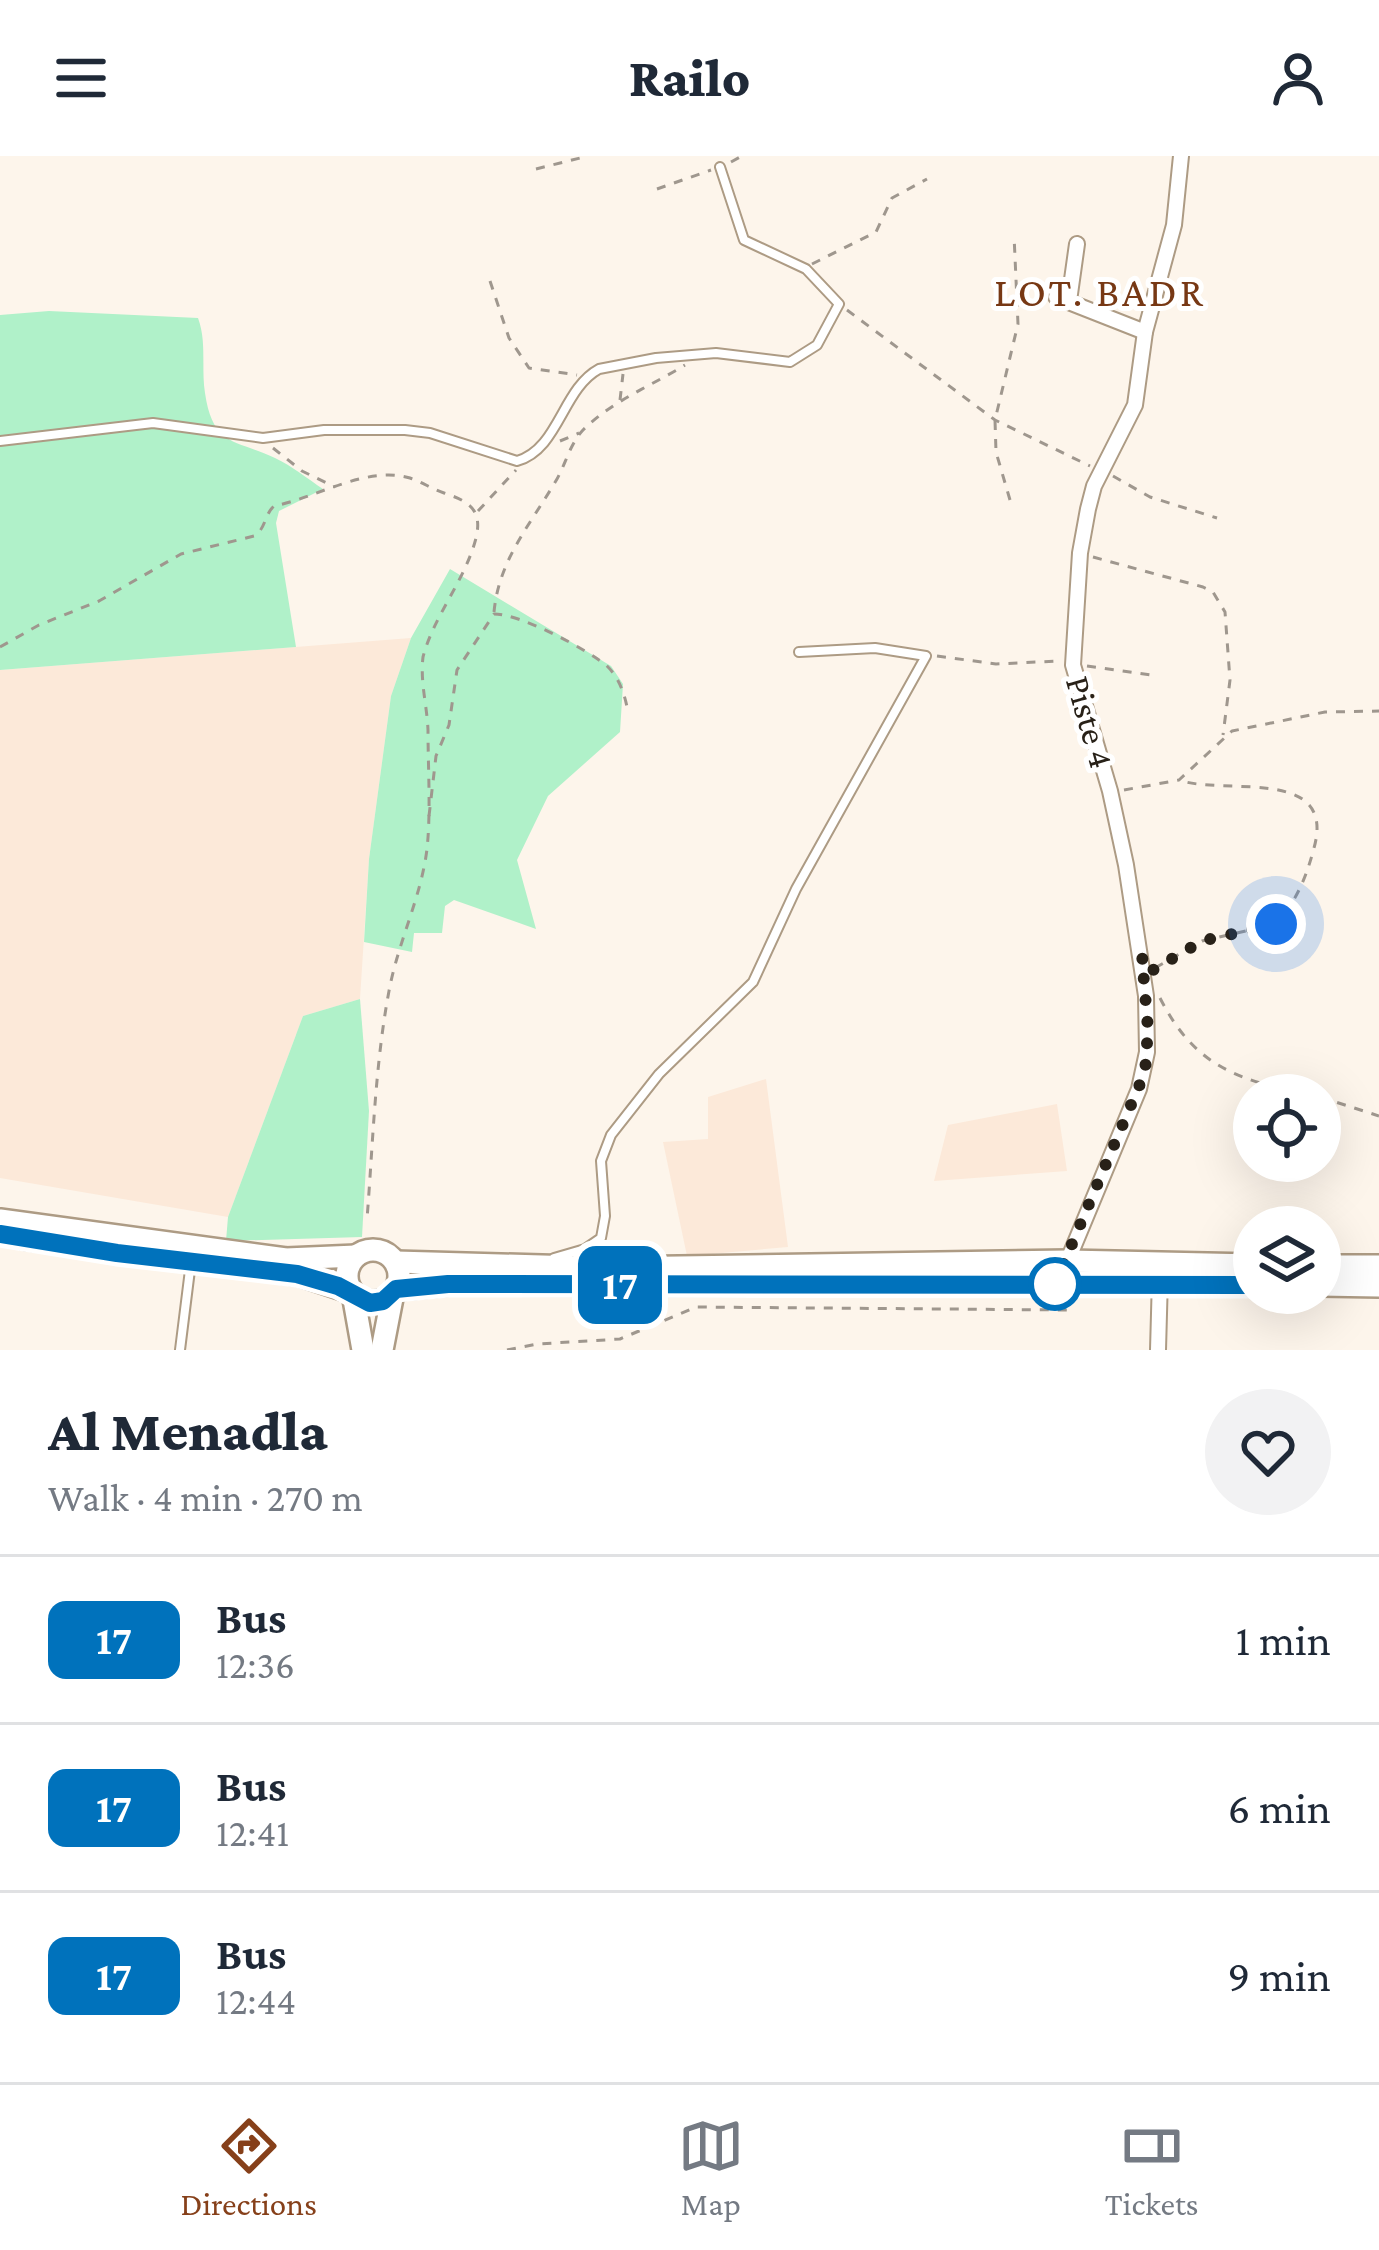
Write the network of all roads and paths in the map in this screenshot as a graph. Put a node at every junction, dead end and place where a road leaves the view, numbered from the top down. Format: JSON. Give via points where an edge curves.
{"nodes":[{"id":1,"x":588,"y":156,"type":"edge"},
{"id":2,"x":742,"y":156,"type":"edge"},
{"id":3,"x":1181,"y":156,"type":"edge"},
{"id":4,"x":720,"y":167,"type":"junction"},
{"id":5,"x":536,"y":169,"type":"dead end"},
{"id":6,"x":927,"y":179,"type":"dead end"},
{"id":7,"x":656,"y":189,"type":"dead end"},
{"id":8,"x":1014,"y":236,"type":"dead end"},
{"id":9,"x":1077,"y":244,"type":"dead end"},
{"id":10,"x":806,"y":269,"type":"junction"},
{"id":11,"x":490,"y":281,"type":"dead end"},
{"id":12,"x":838,"y":304,"type":"junction"},
{"id":13,"x":1145,"y":332,"type":"junction"},
{"id":14,"x":703,"y":354,"type":"junction"},
{"id":15,"x":623,"y":363,"type":"junction"},
{"id":16,"x":585,"y":377,"type":"junction"},
{"id":17,"x":620,"y":402,"type":"junction"},
{"id":18,"x":995,"y":420,"type":"junction"},
{"id":19,"x":580,"y":433,"type":"junction"},
{"id":20,"x":263,"y":438,"type":"junction"},
{"id":21,"x":0,"y":441,"type":"edge"},
{"id":22,"x":541,"y":446,"type":"junction"},
{"id":23,"x":527,"y":458,"type":"junction"},
{"id":24,"x":1103,"y":470,"type":"junction"},
{"id":25,"x":337,"y":488,"type":"junction"},
{"id":26,"x":1010,"y":500,"type":"dead end"},
{"id":27,"x":476,"y":512,"type":"junction"},
{"id":28,"x":1216,"y":518,"type":"dead end"},
{"id":29,"x":1080,"y":553,"type":"junction"},
{"id":30,"x":494,"y":614,"type":"junction"},
{"id":31,"x":0,"y":647,"type":"edge"},
{"id":32,"x":799,"y":652,"type":"dead end"},
{"id":33,"x":926,"y":656,"type":"junction"},
{"id":34,"x":1073,"y":663,"type":"junction"},
{"id":35,"x":1158,"y":676,"type":"dead end"},
{"id":36,"x":626,"y":707,"type":"dead end"},
{"id":37,"x":1379,"y":711,"type":"edge"},
{"id":38,"x":1223,"y":736,"type":"junction"},
{"id":39,"x":1179,"y":780,"type":"junction"},
{"id":40,"x":1110,"y":791,"type":"junction"},
{"id":41,"x":428,"y":817,"type":"junction"},
{"id":42,"x":1145,"y":966,"type":"junction"},
{"id":43,"x":1233,"y":1075,"type":"edge"},
{"id":44,"x":1341,"y":1104,"type":"edge"},
{"id":45,"x":1379,"y":1116,"type":"edge"},
{"id":46,"x":368,"y":1219,"type":"dead end"},
{"id":47,"x":0,"y":1220,"type":"edge"},
{"id":48,"x":0,"y":1234,"type":"edge"},
{"id":49,"x":356,"y":1256,"type":"junction"},
{"id":50,"x":1068,"y":1261,"type":"junction"},
{"id":51,"x":191,"y":1262,"type":"junction"},
{"id":52,"x":396,"y":1262,"type":"junction"},
{"id":53,"x":1341,"y":1266,"type":"edge"},
{"id":54,"x":1379,"y":1266,"type":"edge"},
{"id":55,"x":524,"y":1267,"type":"junction"},
{"id":56,"x":1233,"y":1267,"type":"edge"},
{"id":57,"x":1160,"y":1275,"type":"junction"},
{"id":58,"x":1233,"y":1283,"type":"edge"},
{"id":59,"x":1058,"y":1284,"type":"junction"},
{"id":60,"x":1341,"y":1285,"type":"edge"},
{"id":61,"x":1379,"y":1286,"type":"edge"},
{"id":62,"x":395,"y":1291,"type":"junction"},
{"id":63,"x":352,"y":1293,"type":"junction"},
{"id":64,"x":1068,"y":1310,"type":"dead end"},
{"id":65,"x":180,"y":1350,"type":"edge"},
{"id":66,"x":363,"y":1350,"type":"edge"},
{"id":67,"x":382,"y":1350,"type":"edge"},
{"id":68,"x":508,"y":1350,"type":"edge"},
{"id":69,"x":1158,"y":1350,"type":"edge"}],
"edges":[{"from":1,"to":5,"type":"path"},
{"from":2,"to":4,"type":"path"},
{"from":3,"to":13,"type":"street","name":"Piste 4","via":[[1174,225]]},
{"from":4,"to":7,"type":"path"},
{"from":4,"to":10,"type":"lane","via":[[744,240]]},
{"from":6,"to":10,"type":"path","via":[[892,198],[876,232]]},
{"from":8,"to":18,"type":"path","via":[[1018,324]]},
{"from":9,"to":13,"type":"street","via":[[1062,299]]},
{"from":10,"to":12,"type":"lane"},
{"from":11,"to":16,"type":"path","via":[[508,338],[529,368]]},
{"from":12,"to":14,"type":"lane","via":[[817,345],[797,360]]},
{"from":12,"to":18,"type":"path"},
{"from":13,"to":24,"type":"street","name":"Piste 4","via":[[1135,405]]},
{"from":14,"to":15,"type":"lane"},
{"from":14,"to":17,"type":"path"},
{"from":15,"to":16,"type":"lane"},
{"from":15,"to":17,"type":"path"},
{"from":16,"to":22,"type":"lane"},
{"from":17,"to":19,"type":"path"},
{"from":18,"to":24,"type":"path"},
{"from":18,"to":26,"type":"path"},
{"from":19,"to":22,"type":"path"},
{"from":19,"to":30,"type":"path","via":[[512,547]]},
{"from":20,"to":21,"type":"lane","via":[[153,423]]},
{"from":20,"to":23,"type":"lane","via":[[405,430],[507,460]]},
{"from":20,"to":25,"type":"path"},
{"from":22,"to":23,"type":"lane"},
{"from":23,"to":27,"type":"path"},
{"from":24,"to":28,"type":"path","via":[[1150,497]]},
{"from":24,"to":29,"type":"street","name":"Piste 4"},
{"from":25,"to":27,"type":"path","via":[[409,478]]},
{"from":25,"to":31,"type":"path","via":[[274,506],[258,534],[182,554]]},
{"from":27,"to":41,"type":"path","via":[[469,559],[423,657]]},
{"from":29,"to":34,"type":"street","name":"Piste 4"},
{"from":29,"to":38,"type":"path","via":[[1214,592],[1225,612],[1230,670]]},
{"from":30,"to":36,"type":"path","via":[[605,664]]},
{"from":30,"to":41,"type":"path","via":[[457,670]]},
{"from":32,"to":33,"type":"lane","via":[[875,648]]},
{"from":33,"to":34,"type":"path"},
{"from":33,"to":55,"type":"lane","via":[[753,982],[659,1074],[611,1135],[601,1161],[601,1238]]},
{"from":34,"to":35,"type":"path"},
{"from":34,"to":40,"type":"street","name":"Piste 4"},
{"from":37,"to":38,"type":"path","via":[[1325,712]]},
{"from":38,"to":39,"type":"path"},
{"from":39,"to":40,"type":"path"},
{"from":39,"to":42,"type":"path","via":[[1294,793],[1315,815],[1317,837],[1305,884],[1276,924],[1202,941]]},
{"from":40,"to":42,"type":"street","name":"Piste 4"},
{"from":41,"to":46,"type":"path","via":[[424,875],[383,1027]]},
{"from":42,"to":43,"type":"path","via":[[1174,1022],[1205,1058]]},
{"from":42,"to":50,"type":"street","name":"Piste 4","via":[[1145,1072]]},
{"from":44,"to":45,"type":"path"},
{"from":47,"to":49,"type":"main road","via":[[286,1259]]},
{"from":48,"to":51,"type":"main road"},
{"from":49,"to":52,"type":"main road","via":[[374,1250]]},
{"from":49,"to":63,"type":"main road","via":[[346,1273]]},
{"from":50,"to":55,"type":"main road"},
{"from":50,"to":57,"type":"main road"},
{"from":50,"to":59,"type":"street","name":"Piste 4"},
{"from":51,"to":63,"type":"main road","via":[[297,1274]]},
{"from":51,"to":65,"type":"lane"},
{"from":52,"to":55,"type":"main road"},
{"from":52,"to":62,"type":"main road"},
{"from":53,"to":54,"type":"main road"},
{"from":56,"to":57,"type":"main road"},
{"from":57,"to":58,"type":"main road"},
{"from":57,"to":59,"type":"main road"},
{"from":57,"to":69,"type":"street"},
{"from":59,"to":62,"type":"main road","via":[[465,1284]]},
{"from":60,"to":61,"type":"main road"},
{"from":62,"to":63,"type":"main road","via":[[376,1303]]},
{"from":62,"to":67,"type":"main road"},
{"from":63,"to":66,"type":"main road"},
{"from":64,"to":68,"type":"path","via":[[696,1307],[620,1339]]}]}
